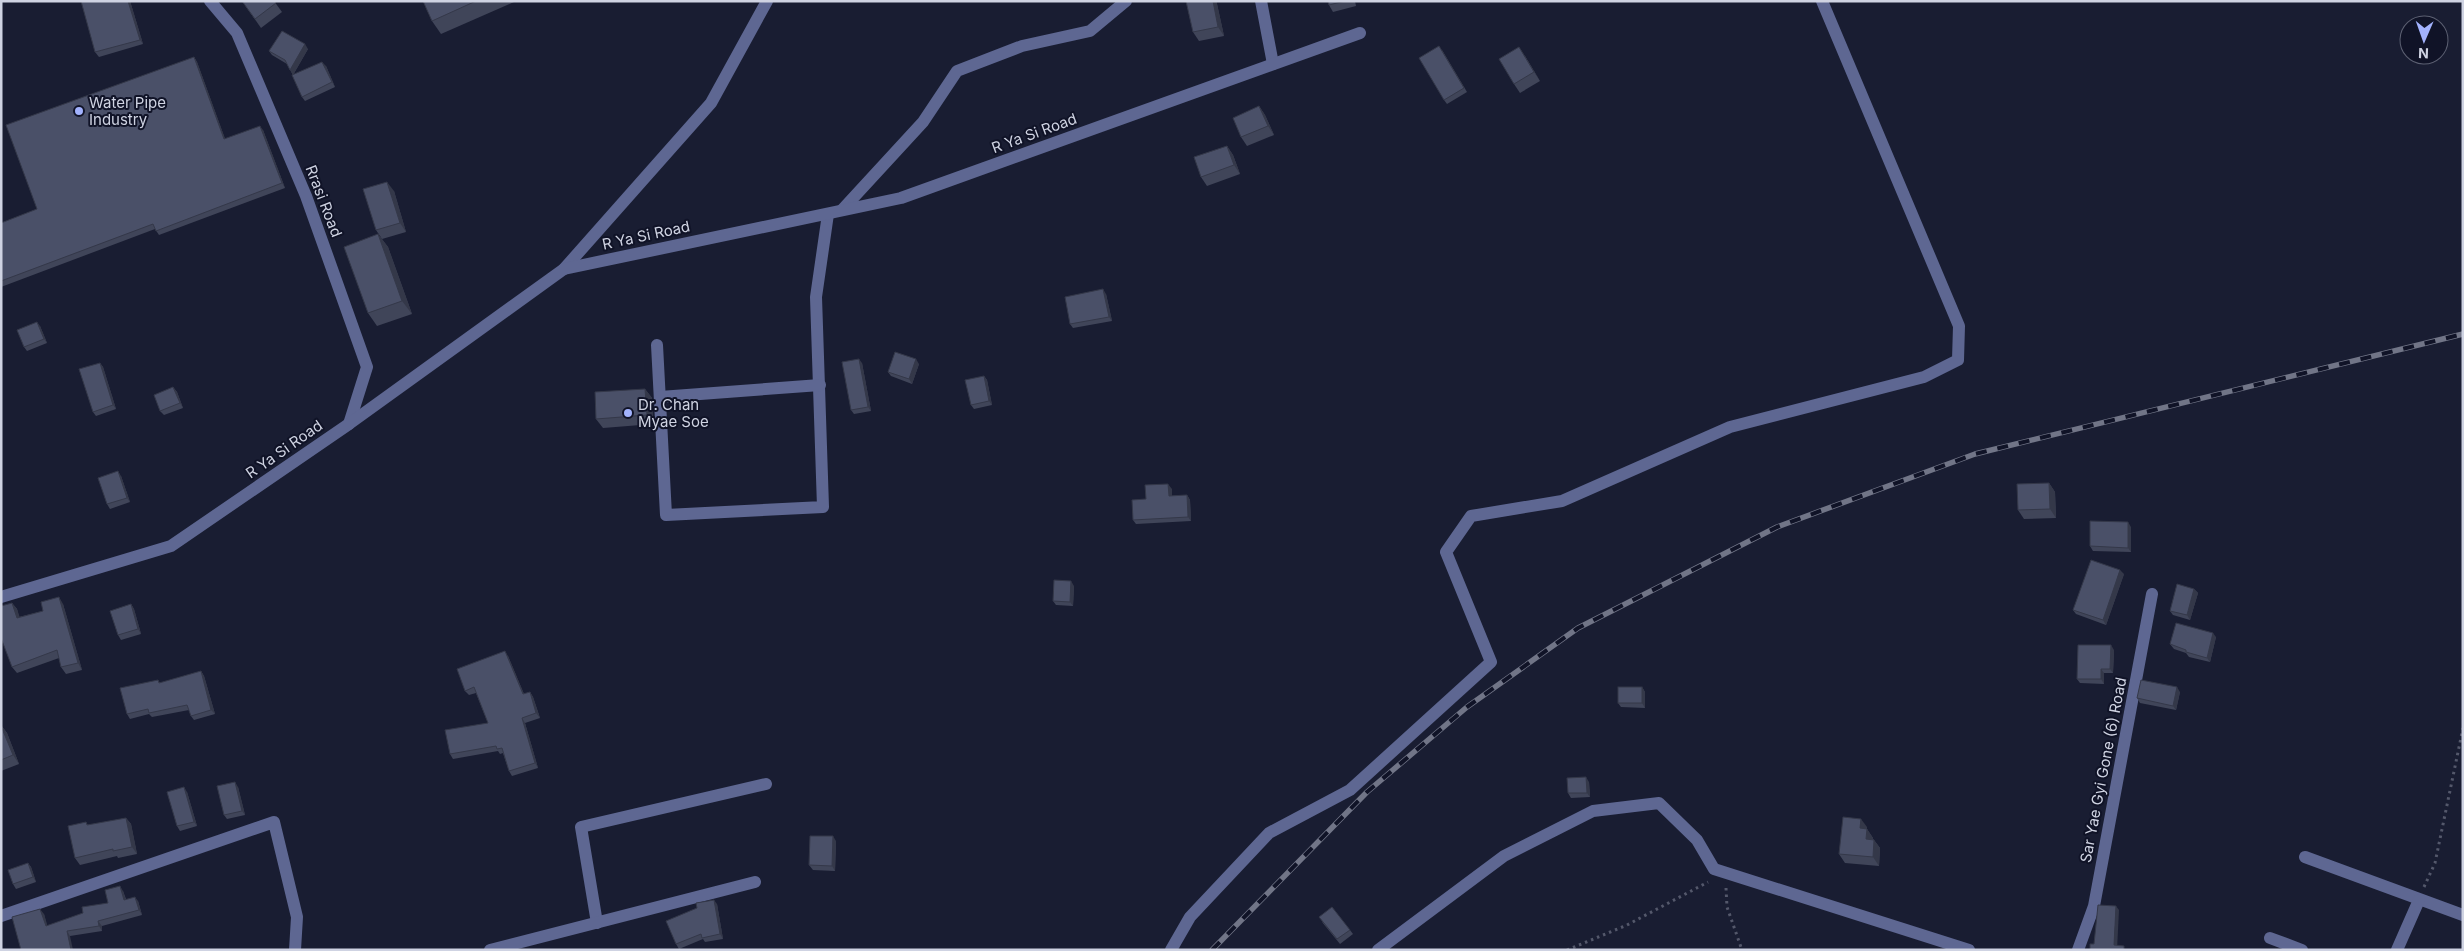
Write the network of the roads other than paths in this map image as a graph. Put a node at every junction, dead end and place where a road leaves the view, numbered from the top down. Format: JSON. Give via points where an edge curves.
{"nodes":[{"id":1,"x":210,"y":1,"type":"edge"},
{"id":2,"x":767,"y":1,"type":"edge"},
{"id":3,"x":1126,"y":1,"type":"edge"},
{"id":4,"x":1261,"y":1,"type":"edge"},
{"id":5,"x":1822,"y":1,"type":"edge"},
{"id":6,"x":1360,"y":33,"type":"dead end"},
{"id":7,"x":1273,"y":64,"type":"junction"},
{"id":8,"x":842,"y":210,"type":"junction"},
{"id":9,"x":828,"y":214,"type":"junction"},
{"id":10,"x":564,"y":269,"type":"junction"},
{"id":11,"x":658,"y":345,"type":"dead end"},
{"id":12,"x":820,"y":386,"type":"junction"},
{"id":13,"x":660,"y":397,"type":"junction"},
{"id":14,"x":349,"y":424,"type":"junction"},
{"id":15,"x":2152,"y":594,"type":"dead end"},
{"id":16,"x":1,"y":597,"type":"edge"},
{"id":17,"x":766,"y":784,"type":"dead end"},
{"id":18,"x":2305,"y":858,"type":"dead end"},
{"id":19,"x":755,"y":882,"type":"dead end"},
{"id":20,"x":2419,"y":900,"type":"junction"},
{"id":21,"x":2463,"y":915,"type":"edge"},
{"id":22,"x":1,"y":916,"type":"edge"},
{"id":23,"x":597,"y":922,"type":"junction"},
{"id":24,"x":2270,"y":938,"type":"dead end"},
{"id":25,"x":295,"y":950,"type":"edge"},
{"id":26,"x":490,"y":950,"type":"edge"},
{"id":27,"x":1171,"y":950,"type":"edge"},
{"id":28,"x":1378,"y":950,"type":"edge"},
{"id":29,"x":1969,"y":950,"type":"edge"},
{"id":30,"x":2078,"y":950,"type":"edge"},
{"id":31,"x":2302,"y":950,"type":"edge"},
{"id":32,"x":2398,"y":950,"type":"edge"}],
"edges":[{"from":1,"to":14,"type":"street","name":"Rrasi Road","via":[[237,32],[306,196],[367,367]]},
{"from":2,"to":10,"type":"street","via":[[710,103]]},
{"from":3,"to":8,"type":"street","via":[[1090,31],[1022,46],[957,71],[923,122]]},
{"from":4,"to":7,"type":"street"},
{"from":5,"to":27,"type":"street","via":[[1960,326],[1958,360],[1924,376],[1730,427],[1562,501],[1471,516],[1446,552],[1491,662],[1350,790],[1269,833],[1190,917]]},
{"from":6,"to":7,"type":"street","name":"R Ya Si Road"},
{"from":7,"to":8,"type":"street","name":"R Ya Si Road","via":[[901,198]]},
{"from":8,"to":9,"type":"street","name":"R Ya Si Road"},
{"from":9,"to":10,"type":"street","name":"R Ya Si Road"},
{"from":9,"to":12,"type":"street","via":[[816,297]]},
{"from":10,"to":14,"type":"street","name":"R Ya Si Road"},
{"from":11,"to":13,"type":"street"},
{"from":12,"to":13,"type":"street"},
{"from":12,"to":13,"type":"street","via":[[823,507],[666,515]]},
{"from":14,"to":16,"type":"street","name":"R Ya Si Road","via":[[171,546]]},
{"from":15,"to":30,"type":"street","name":"Sar Yae Gyi Gone (6) Road","via":[[2094,906]]},
{"from":17,"to":23,"type":"street","via":[[581,828]]},
{"from":18,"to":20,"type":"street"},
{"from":19,"to":23,"type":"street"},
{"from":20,"to":21,"type":"street"},
{"from":20,"to":32,"type":"street"},
{"from":22,"to":25,"type":"street","via":[[274,822],[297,917]]},
{"from":23,"to":26,"type":"street"},
{"from":24,"to":31,"type":"street"},
{"from":28,"to":29,"type":"street","via":[[1504,856],[1593,810],[1659,803],[1697,840],[1714,869]]}]}
